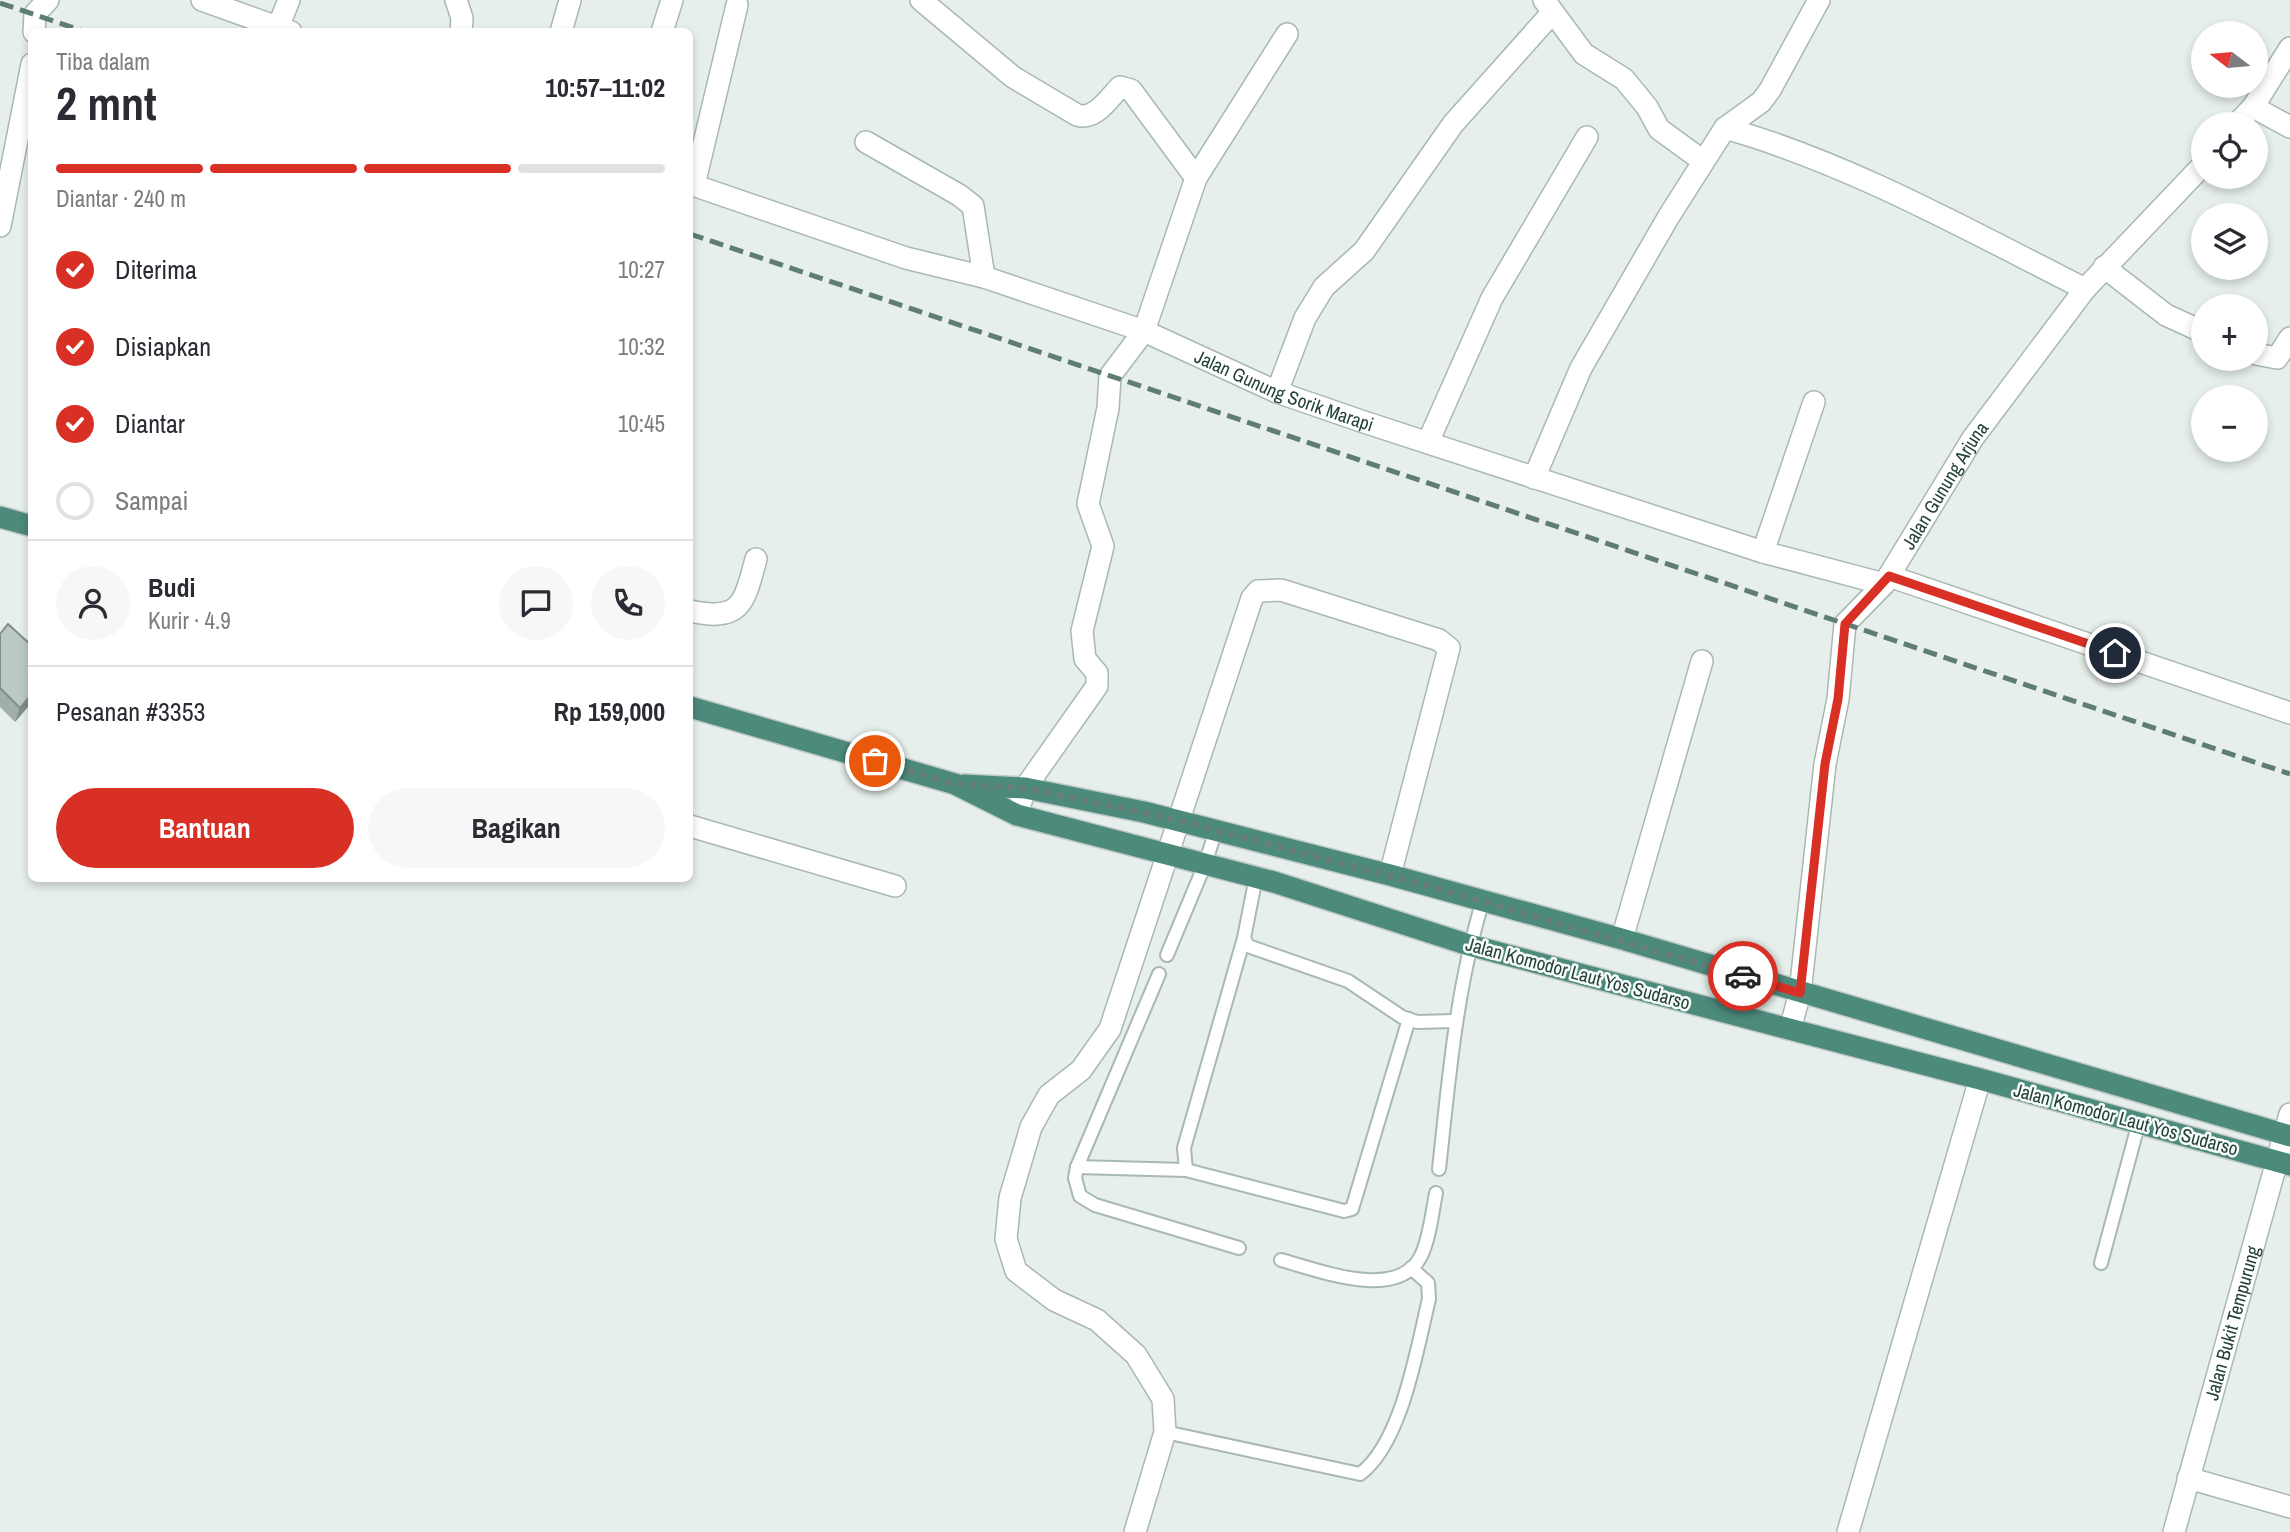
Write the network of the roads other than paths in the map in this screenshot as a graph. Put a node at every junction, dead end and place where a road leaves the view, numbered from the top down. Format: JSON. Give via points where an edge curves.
{"nodes":[{"id":1,"x":48,"y":0,"type":"edge"},
{"id":2,"x":202,"y":0,"type":"edge"},
{"id":3,"x":289,"y":0,"type":"edge"},
{"id":4,"x":456,"y":0,"type":"edge"},
{"id":5,"x":570,"y":0,"type":"edge"},
{"id":6,"x":672,"y":0,"type":"edge"},
{"id":7,"x":921,"y":0,"type":"edge"},
{"id":8,"x":1819,"y":0,"type":"edge"},
{"id":9,"x":737,"y":5,"type":"dead end"},
{"id":10,"x":1548,"y":6,"type":"edge"},
{"id":11,"x":34,"y":28,"type":"edge"},
{"id":12,"x":282,"y":28,"type":"edge"},
{"id":13,"x":285,"y":28,"type":"edge"},
{"id":14,"x":461,"y":28,"type":"edge"},
{"id":15,"x":562,"y":28,"type":"edge"},
{"id":16,"x":663,"y":28,"type":"edge"},
{"id":17,"x":1287,"y":34,"type":"dead end"},
{"id":18,"x":2290,"y":48,"type":"edge"},
{"id":19,"x":28,"y":84,"type":"edge"},
{"id":20,"x":2253,"y":107,"type":"junction"},
{"id":21,"x":2248,"y":112,"type":"edge"},
{"id":22,"x":2290,"y":127,"type":"edge"},
{"id":23,"x":1724,"y":128,"type":"junction"},
{"id":24,"x":1587,"y":137,"type":"dead end"},
{"id":25,"x":866,"y":142,"type":"dead end"},
{"id":26,"x":1703,"y":161,"type":"junction"},
{"id":27,"x":2191,"y":177,"type":"edge"},
{"id":28,"x":1196,"y":178,"type":"junction"},
{"id":29,"x":693,"y":181,"type":"edge"},
{"id":30,"x":693,"y":185,"type":"edge"},
{"id":31,"x":0,"y":226,"type":"edge"},
{"id":32,"x":2104,"y":267,"type":"junction"},
{"id":33,"x":984,"y":277,"type":"junction"},
{"id":34,"x":2085,"y":289,"type":"junction"},
{"id":35,"x":2191,"y":326,"type":"edge"},
{"id":36,"x":1144,"y":331,"type":"junction"},
{"id":37,"x":2290,"y":338,"type":"edge"},
{"id":38,"x":2268,"y":356,"type":"edge"},
{"id":39,"x":1277,"y":392,"type":"junction"},
{"id":40,"x":1814,"y":402,"type":"dead end"},
{"id":41,"x":1428,"y":442,"type":"junction"},
{"id":42,"x":1534,"y":478,"type":"junction"},
{"id":43,"x":0,"y":517,"type":"edge"},
{"id":44,"x":28,"y":525,"type":"edge"},
{"id":45,"x":1763,"y":552,"type":"junction"},
{"id":46,"x":756,"y":559,"type":"dead end"},
{"id":47,"x":1886,"y":580,"type":"junction"},
{"id":48,"x":693,"y":611,"type":"edge"},
{"id":49,"x":1702,"y":661,"type":"dead end"},
{"id":50,"x":693,"y":708,"type":"edge"},
{"id":51,"x":2290,"y":713,"type":"edge"},
{"id":52,"x":955,"y":784,"type":"junction"},
{"id":53,"x":1025,"y":788,"type":"junction"},
{"id":54,"x":1017,"y":815,"type":"junction"},
{"id":55,"x":1177,"y":820,"type":"junction"},
{"id":56,"x":693,"y":827,"type":"edge"},
{"id":57,"x":1216,"y":830,"type":"junction"},
{"id":58,"x":1169,"y":853,"type":"junction"},
{"id":59,"x":1205,"y":864,"type":"junction"},
{"id":60,"x":1390,"y":875,"type":"junction"},
{"id":61,"x":1256,"y":877,"type":"junction"},
{"id":62,"x":895,"y":886,"type":"dead end"},
{"id":63,"x":1483,"y":901,"type":"junction"},
{"id":64,"x":1244,"y":938,"type":"junction"},
{"id":65,"x":1622,"y":939,"type":"junction"},
{"id":66,"x":1469,"y":945,"type":"junction"},
{"id":67,"x":1167,"y":955,"type":"dead end"},
{"id":68,"x":1159,"y":974,"type":"dead end"},
{"id":69,"x":1800,"y":993,"type":"junction"},
{"id":70,"x":1409,"y":1019,"type":"junction"},
{"id":71,"x":1454,"y":1021,"type":"junction"},
{"id":72,"x":1790,"y":1029,"type":"junction"},
{"id":73,"x":1980,"y":1079,"type":"junction"},
{"id":74,"x":2290,"y":1114,"type":"edge"},
{"id":75,"x":2139,"y":1122,"type":"junction"},
{"id":76,"x":2287,"y":1135,"type":"edge"},
{"id":77,"x":2283,"y":1163,"type":"edge"},
{"id":78,"x":1077,"y":1167,"type":"junction"},
{"id":79,"x":1439,"y":1169,"type":"dead end"},
{"id":80,"x":1186,"y":1170,"type":"junction"},
{"id":81,"x":1436,"y":1193,"type":"dead end"},
{"id":82,"x":1239,"y":1248,"type":"dead end"},
{"id":83,"x":1281,"y":1260,"type":"dead end"},
{"id":84,"x":2101,"y":1263,"type":"dead end"},
{"id":85,"x":1411,"y":1268,"type":"junction"},
{"id":86,"x":1165,"y":1432,"type":"junction"},
{"id":87,"x":2189,"y":1478,"type":"junction"},
{"id":88,"x":2290,"y":1507,"type":"edge"},
{"id":89,"x":1135,"y":1532,"type":"edge"},
{"id":90,"x":1848,"y":1532,"type":"edge"},
{"id":91,"x":2174,"y":1532,"type":"edge"}],
"edges":[{"from":1,"to":11,"type":"street","via":[[35,14]]},
{"from":2,"to":12,"type":"street"},
{"from":3,"to":13,"type":"street"},
{"from":4,"to":14,"type":"street"},
{"from":5,"to":15,"type":"street"},
{"from":6,"to":16,"type":"street"},
{"from":7,"to":28,"type":"street","via":[[1013,77],[1077,115],[1096,112],[1120,87],[1131,90]]},
{"from":8,"to":23,"type":"street","via":[[1770,90],[1761,102]]},
{"from":9,"to":29,"type":"street"},
{"from":10,"to":26,"type":"street","via":[[1584,54],[1629,84],[1659,129]]},
{"from":10,"to":39,"type":"street","via":[[1453,124],[1364,251],[1324,287],[1305,318]]},
{"from":17,"to":28,"type":"street"},
{"from":18,"to":20,"type":"street"},
{"from":19,"to":31,"type":"street"},
{"from":20,"to":21,"type":"street"},
{"from":20,"to":22,"type":"street"},
{"from":23,"to":26,"type":"street"},
{"from":23,"to":34,"type":"street","via":[[1801,153],[1865,181]]},
{"from":24,"to":41,"type":"street","via":[[1492,298]]},
{"from":25,"to":33,"type":"street","via":[[973,206]]},
{"from":26,"to":42,"type":"street","via":[[1581,368]]},
{"from":27,"to":32,"type":"street","name":"Jalan Gunung Arjuna"},
{"from":28,"to":36,"type":"street"},
{"from":30,"to":33,"type":"street","name":"Jalan Gunung Sorik Marapi","via":[[906,258]]},
{"from":32,"to":34,"type":"street","name":"Jalan Gunung Arjuna"},
{"from":32,"to":35,"type":"street","via":[[2166,315]]},
{"from":33,"to":36,"type":"street","name":"Jalan Gunung Sorik Marapi"},
{"from":34,"to":47,"type":"street","name":"Jalan Gunung Arjuna","via":[[1973,439]]},
{"from":36,"to":39,"type":"street","name":"Jalan Gunung Sorik Marapi"},
{"from":36,"to":53,"type":"street","via":[[1110,376],[1099,460],[1089,490],[1090,513],[1103,546],[1081,646],[1097,673],[1097,686]]},
{"from":37,"to":38,"type":"street","via":[[2277,358]]},
{"from":39,"to":41,"type":"street","name":"Jalan Gunung Sorik Marapi"},
{"from":40,"to":45,"type":"street"},
{"from":41,"to":42,"type":"street","name":"Jalan Gunung Sorik Marapi"},
{"from":42,"to":45,"type":"street","name":"Jalan Gunung Sorik Marapi"},
{"from":43,"to":44,"type":"highway"},
{"from":45,"to":47,"type":"street","name":"Jalan Gunung Sorik Marapi"},
{"from":46,"to":48,"type":"street","via":[[739,608],[726,616]]},
{"from":47,"to":51,"type":"street","name":"Jalan Gunung Sorik Marapi"},
{"from":47,"to":69,"type":"street","name":"Jalan Gunung Arjuna","via":[[1845,624]]},
{"from":49,"to":65,"type":"street"},
{"from":50,"to":52,"type":"highway","name":"Jalan Komodor Laut Yos Sudarso"},
{"from":52,"to":53,"type":"highway","name":"Jalan Komodor Laut Yos Sudarso"},
{"from":52,"to":54,"type":"highway","name":"Jalan Komodor Laut Yos Sudarso"},
{"from":53,"to":54,"type":"street"},
{"from":53,"to":55,"type":"highway","name":"Jalan Komodor Laut Yos Sudarso"},
{"from":54,"to":58,"type":"highway","name":"Jalan Komodor Laut Yos Sudarso"},
{"from":55,"to":57,"type":"highway","name":"Jalan Komodor Laut Yos Sudarso"},
{"from":55,"to":58,"type":"street"},
{"from":55,"to":60,"type":"street","via":[[1252,598],[1264,588],[1281,590],[1439,640],[1449,648]]},
{"from":56,"to":62,"type":"street"},
{"from":57,"to":59,"type":"lane"},
{"from":57,"to":60,"type":"highway","name":"Jalan Komodor Laut Yos Sudarso"},
{"from":58,"to":59,"type":"highway","name":"Jalan Komodor Laut Yos Sudarso"},
{"from":58,"to":86,"type":"street","via":[[1110,1029],[1081,1070],[1049,1095],[1031,1127],[1010,1198],[1006,1239],[1016,1271],[1054,1300],[1097,1320],[1136,1355],[1163,1399]]},
{"from":59,"to":61,"type":"highway","name":"Jalan Komodor Laut Yos Sudarso"},
{"from":59,"to":67,"type":"lane"},
{"from":60,"to":63,"type":"highway","name":"Jalan Komodor Laut Yos Sudarso"},
{"from":61,"to":64,"type":"lane"},
{"from":61,"to":66,"type":"highway","name":"Jalan Komodor Laut Yos Sudarso"},
{"from":63,"to":65,"type":"highway","name":"Jalan Komodor Laut Yos Sudarso"},
{"from":63,"to":66,"type":"lane"},
{"from":64,"to":70,"type":"lane","via":[[1248,946],[1348,981]]},
{"from":64,"to":80,"type":"lane","via":[[1184,1148]]},
{"from":65,"to":69,"type":"highway","name":"Jalan Komodor Laut Yos Sudarso"},
{"from":66,"to":71,"type":"lane"},
{"from":66,"to":72,"type":"highway","name":"Jalan Komodor Laut Yos Sudarso"},
{"from":68,"to":78,"type":"lane"},
{"from":69,"to":72,"type":"street","name":"Jalan Gunung Arjuna"},
{"from":69,"to":76,"type":"highway","name":"Jalan Komodor Laut Yos Sudarso"},
{"from":70,"to":71,"type":"lane"},
{"from":70,"to":80,"type":"lane","via":[[1352,1209],[1344,1211]]},
{"from":71,"to":79,"type":"lane"},
{"from":72,"to":73,"type":"highway","name":"Jalan Komodor Laut Yos Sudarso"},
{"from":73,"to":75,"type":"highway","name":"Jalan Komodor Laut Yos Sudarso"},
{"from":73,"to":90,"type":"street"},
{"from":74,"to":76,"type":"street","name":"Jalan Bukit Tempurung"},
{"from":75,"to":77,"type":"highway","name":"Jalan Komodor Laut Yos Sudarso"},
{"from":75,"to":84,"type":"lane"},
{"from":76,"to":77,"type":"street","name":"Jalan Bukit Tempurung"},
{"from":77,"to":87,"type":"street","name":"Jalan Bukit Tempurung"},
{"from":78,"to":80,"type":"lane"},
{"from":78,"to":82,"type":"lane","via":[[1077,1187],[1086,1201]]},
{"from":81,"to":85,"type":"lane","via":[[1426,1241]]},
{"from":83,"to":85,"type":"lane","via":[[1360,1281],[1383,1280]]},
{"from":85,"to":86,"type":"lane","via":[[1428,1283],[1429,1299],[1391,1431],[1371,1466],[1360,1474]]},
{"from":86,"to":89,"type":"street"},
{"from":87,"to":88,"type":"street"},
{"from":87,"to":91,"type":"street","name":"Jalan Bukit Tempurung"}]}
